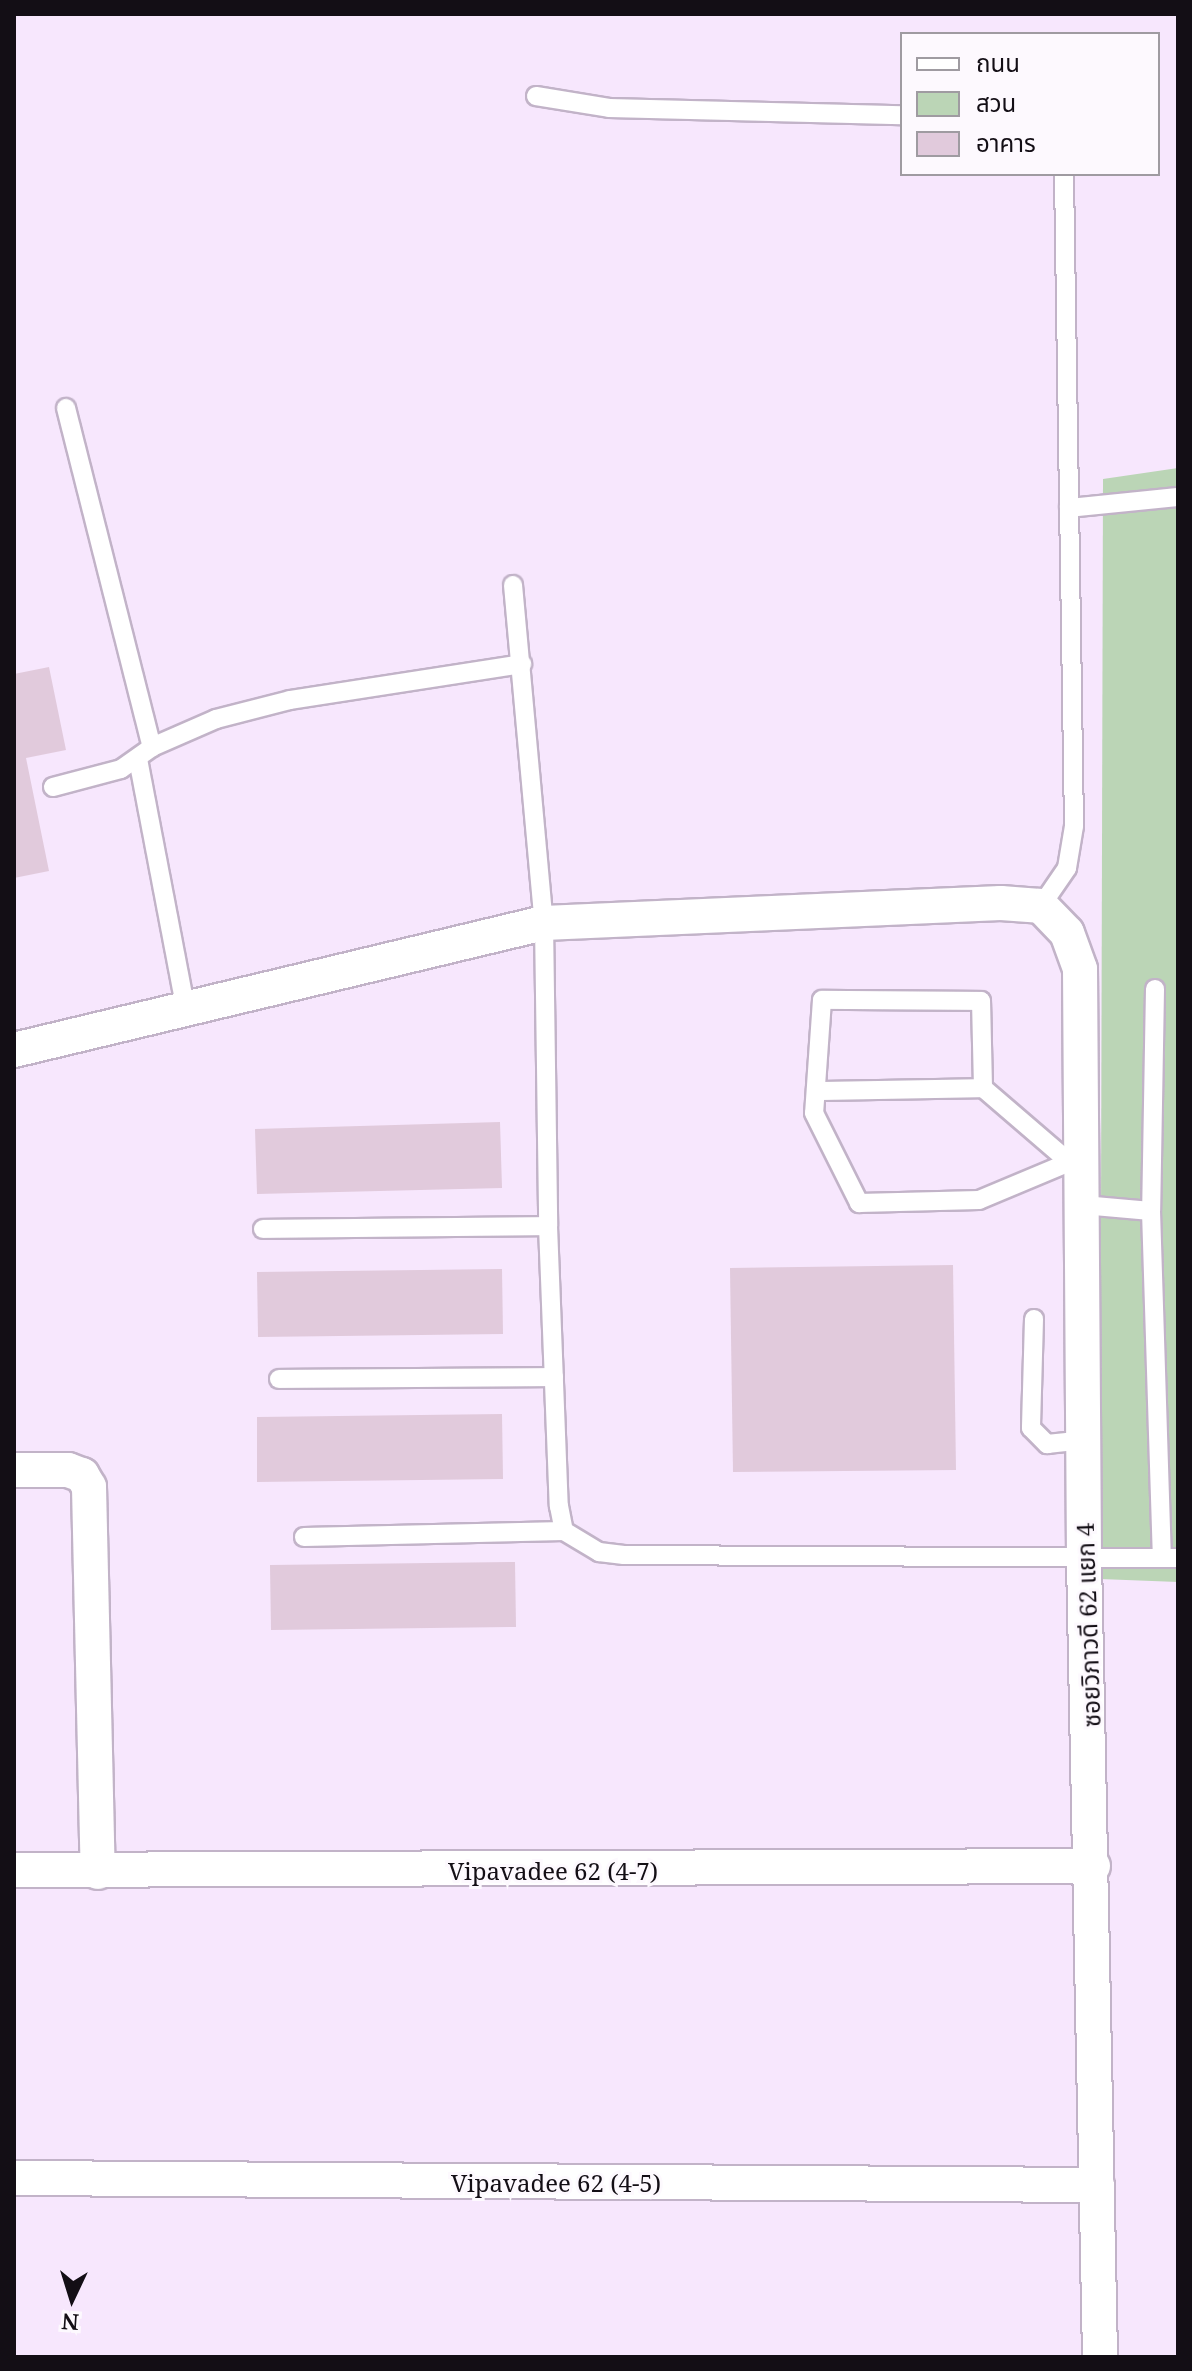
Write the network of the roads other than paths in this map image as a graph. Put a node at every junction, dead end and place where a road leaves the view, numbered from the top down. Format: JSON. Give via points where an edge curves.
{"nodes":[{"id":1,"x":536,"y":96,"type":"dead end"},
{"id":2,"x":900,"y":115,"type":"edge"},
{"id":3,"x":1064,"y":176,"type":"edge"},
{"id":4,"x":66,"y":408,"type":"dead end"},
{"id":5,"x":1178,"y":497,"type":"edge"},
{"id":6,"x":1069,"y":508,"type":"junction"},
{"id":7,"x":513,"y":585,"type":"dead end"},
{"id":8,"x":522,"y":664,"type":"junction"},
{"id":9,"x":145,"y":753,"type":"junction"},
{"id":10,"x":53,"y":787,"type":"dead end"},
{"id":11,"x":1041,"y":906,"type":"junction"},
{"id":12,"x":544,"y":923,"type":"junction"},
{"id":13,"x":1155,"y":989,"type":"dead end"},
{"id":14,"x":185,"y":1006,"type":"junction"},
{"id":15,"x":14,"y":1050,"type":"edge"},
{"id":16,"x":983,"y":1088,"type":"junction"},
{"id":17,"x":816,"y":1091,"type":"junction"},
{"id":18,"x":1075,"y":1159,"type":"junction"},
{"id":19,"x":1083,"y":1205,"type":"junction"},
{"id":20,"x":1151,"y":1211,"type":"junction"},
{"id":21,"x":548,"y":1226,"type":"junction"},
{"id":22,"x":263,"y":1229,"type":"dead end"},
{"id":23,"x":1034,"y":1319,"type":"dead end"},
{"id":24,"x":554,"y":1377,"type":"junction"},
{"id":25,"x":279,"y":1379,"type":"dead end"},
{"id":26,"x":1084,"y":1440,"type":"junction"},
{"id":27,"x":14,"y":1470,"type":"edge"},
{"id":28,"x":564,"y":1531,"type":"junction"},
{"id":29,"x":304,"y":1537,"type":"dead end"},
{"id":30,"x":1170,"y":1558,"type":"edge"},
{"id":31,"x":1084,"y":1559,"type":"junction"},
{"id":32,"x":1093,"y":1866,"type":"junction"},
{"id":33,"x":14,"y":1870,"type":"edge"},
{"id":34,"x":98,"y":1872,"type":"junction"},
{"id":35,"x":14,"y":2178,"type":"edge"},
{"id":36,"x":1097,"y":2185,"type":"junction"},
{"id":37,"x":1100,"y":2357,"type":"edge"}],
"edges":[{"from":1,"to":2,"type":"lane","via":[[609,108]]},
{"from":3,"to":6,"type":"lane"},
{"from":4,"to":9,"type":"lane"},
{"from":5,"to":6,"type":"lane"},
{"from":6,"to":11,"type":"lane","via":[[1074,826],[1067,868]]},
{"from":7,"to":8,"type":"lane"},
{"from":8,"to":9,"type":"lane","via":[[290,700],[198,724]]},
{"from":8,"to":12,"type":"lane"},
{"from":9,"to":10,"type":"lane"},
{"from":9,"to":14,"type":"lane"},
{"from":11,"to":12,"type":"street","via":[[1001,903]]},
{"from":11,"to":18,"type":"street","name":"ซอยวิภาวดี 62 แยก 4","via":[[1067,933],[1080,969]]},
{"from":12,"to":14,"type":"street"},
{"from":12,"to":21,"type":"lane"},
{"from":13,"to":20,"type":"lane"},
{"from":14,"to":15,"type":"street"},
{"from":16,"to":17,"type":"lane"},
{"from":16,"to":17,"type":"lane","via":[[981,1001],[822,1000]]},
{"from":16,"to":18,"type":"lane"},
{"from":17,"to":18,"type":"lane","via":[[814,1113],[859,1203],[979,1200]]},
{"from":18,"to":19,"type":"street","name":"ซอยวิภาวดี 62 แยก 4"},
{"from":19,"to":20,"type":"lane"},
{"from":19,"to":26,"type":"street","name":"ซอยวิภาวดี 62 แยก 4"},
{"from":20,"to":30,"type":"lane"},
{"from":21,"to":22,"type":"lane"},
{"from":21,"to":24,"type":"lane"},
{"from":23,"to":26,"type":"lane","via":[[1031,1428],[1047,1444]]},
{"from":24,"to":25,"type":"lane"},
{"from":24,"to":28,"type":"lane"},
{"from":26,"to":31,"type":"street","name":"ซอยวิภาวดี 62 แยก 4"},
{"from":27,"to":34,"type":"street","via":[[68,1470],[82,1475],[89,1487]]},
{"from":28,"to":29,"type":"lane"},
{"from":28,"to":31,"type":"lane","via":[[599,1552],[624,1555]]},
{"from":30,"to":31,"type":"lane"},
{"from":31,"to":32,"type":"street","name":"ซอยวิภาวดี 62 แยก 4"},
{"from":32,"to":34,"type":"street","name":"Vipavadee 62 (4-7)"},
{"from":32,"to":36,"type":"street","name":"ซอยวิภาวดี 62 แยก 4"},
{"from":33,"to":34,"type":"street","name":"Vipavadee 62 (4-7)"},
{"from":35,"to":36,"type":"street","name":"Vipavadee 62 (4-5)"},
{"from":36,"to":37,"type":"street","name":"ซอยวิภาวดี 62 แยก 4"}]}
